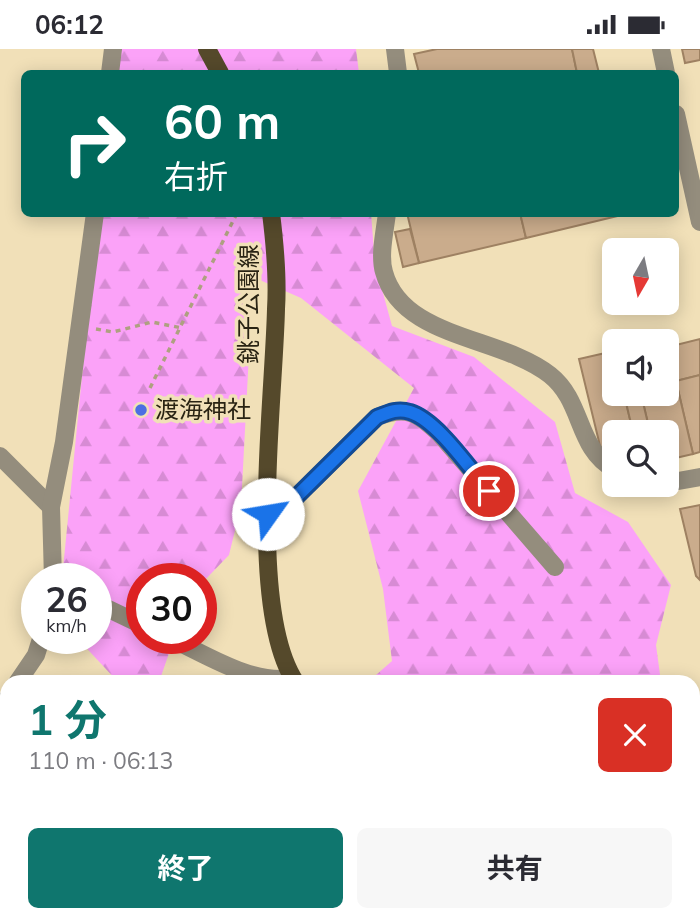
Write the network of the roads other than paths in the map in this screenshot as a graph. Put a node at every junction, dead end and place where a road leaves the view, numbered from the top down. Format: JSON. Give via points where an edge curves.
{"nodes":[{"id":1,"x":113,"y":49,"type":"edge"},
{"id":2,"x":206,"y":49,"type":"edge"},
{"id":3,"x":396,"y":49,"type":"edge"},
{"id":4,"x":661,"y":49,"type":"edge"},
{"id":5,"x":110,"y":70,"type":"edge"},
{"id":6,"x":218,"y":70,"type":"edge"},
{"id":7,"x":398,"y":70,"type":"edge"},
{"id":8,"x":665,"y":70,"type":"edge"},
{"id":9,"x":679,"y":128,"type":"edge"},
{"id":10,"x":94,"y":217,"type":"edge"},
{"id":11,"x":271,"y":217,"type":"edge"},
{"id":12,"x":387,"y":217,"type":"edge"},
{"id":13,"x":700,"y":222,"type":"edge"},
{"id":14,"x":0,"y":456,"type":"edge"},
{"id":15,"x":602,"y":462,"type":"edge"},
{"id":16,"x":700,"y":477,"type":"edge"},
{"id":17,"x":679,"y":481,"type":"edge"},
{"id":18,"x":51,"y":507,"type":"junction"},
{"id":19,"x":268,"y":514,"type":"junction"},
{"id":20,"x":53,"y":563,"type":"edge"},
{"id":21,"x":555,"y":567,"type":"dead end"},
{"id":22,"x":36,"y":654,"type":"edge"},
{"id":23,"x":204,"y":654,"type":"edge"},
{"id":24,"x":22,"y":675,"type":"edge"},
{"id":25,"x":261,"y":675,"type":"edge"},
{"id":26,"x":292,"y":675,"type":"edge"}],
"edges":[{"from":1,"to":5,"type":"street"},
{"from":2,"to":6,"type":"main road"},
{"from":3,"to":7,"type":"street"},
{"from":4,"to":8,"type":"street"},
{"from":9,"to":13,"type":"street"},
{"from":10,"to":18,"type":"street"},
{"from":11,"to":19,"type":"main road","name":"銚子公園線","via":[[277,305]]},
{"from":12,"to":15,"type":"street","via":[[383,270],[394,297],[420,319],[506,351],[550,375],[571,396],[582,429]]},
{"from":14,"to":18,"type":"street"},
{"from":16,"to":17,"type":"street"},
{"from":18,"to":20,"type":"street"},
{"from":19,"to":21,"type":"street","via":[[283,510],[377,417],[395,409],[425,419]]},
{"from":19,"to":26,"type":"main road","name":"銚子公園線","via":[[273,628]]},
{"from":22,"to":24,"type":"street"},
{"from":23,"to":25,"type":"street"}]}
